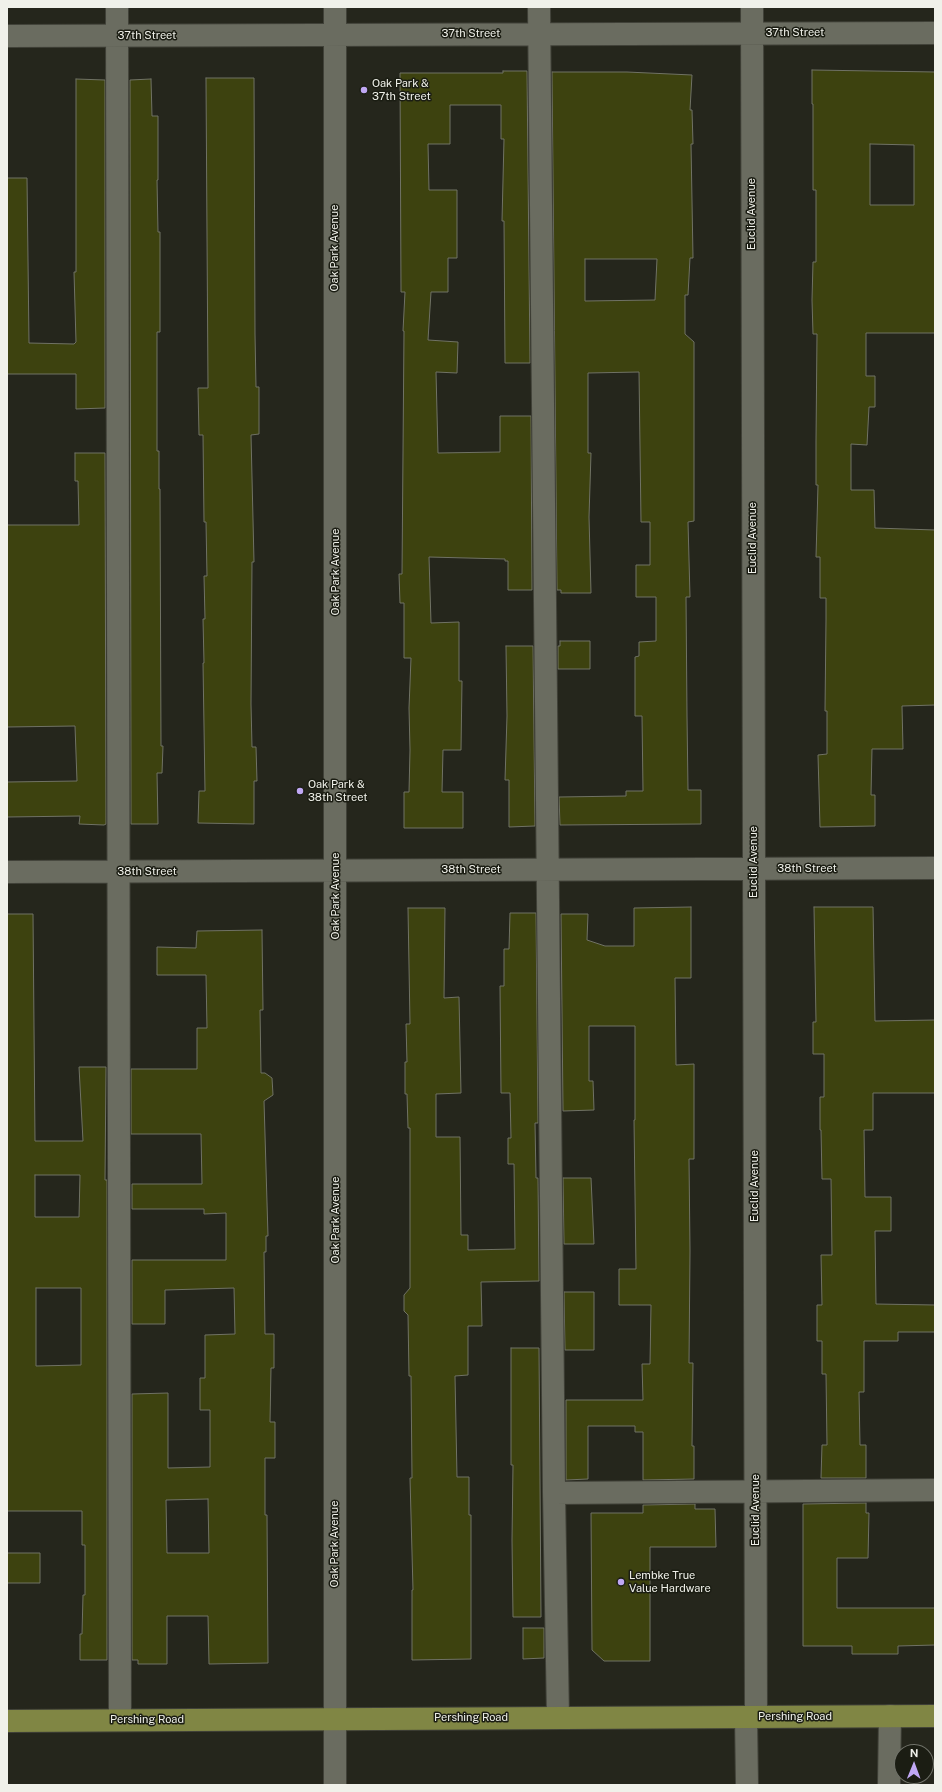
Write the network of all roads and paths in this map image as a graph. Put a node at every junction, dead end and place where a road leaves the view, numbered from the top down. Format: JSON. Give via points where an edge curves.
{"nodes":[{"id":1,"x":117,"y":7,"type":"edge"},
{"id":2,"x":335,"y":7,"type":"edge"},
{"id":3,"x":539,"y":7,"type":"edge"},
{"id":4,"x":752,"y":7,"type":"edge"},
{"id":5,"x":752,"y":33,"type":"junction"},
{"id":6,"x":935,"y":33,"type":"edge"},
{"id":7,"x":539,"y":34,"type":"junction"},
{"id":8,"x":335,"y":35,"type":"junction"},
{"id":9,"x":7,"y":36,"type":"edge"},
{"id":10,"x":117,"y":36,"type":"junction"},
{"id":11,"x":935,"y":868,"type":"edge"},
{"id":12,"x":754,"y":869,"type":"junction"},
{"id":13,"x":548,"y":870,"type":"junction"},
{"id":14,"x":336,"y":871,"type":"junction"},
{"id":15,"x":7,"y":872,"type":"edge"},
{"id":16,"x":118,"y":872,"type":"junction"},
{"id":17,"x":935,"y":1490,"type":"edge"},
{"id":18,"x":756,"y":1491,"type":"junction"},
{"id":19,"x":554,"y":1492,"type":"junction"},
{"id":20,"x":890,"y":1716,"type":"junction"},
{"id":21,"x":935,"y":1716,"type":"edge"},
{"id":22,"x":751,"y":1717,"type":"junction"},
{"id":23,"x":558,"y":1718,"type":"junction"},
{"id":24,"x":335,"y":1719,"type":"junction"},
{"id":25,"x":120,"y":1720,"type":"junction"},
{"id":26,"x":7,"y":1721,"type":"edge"},
{"id":27,"x":335,"y":1785,"type":"edge"},
{"id":28,"x":747,"y":1785,"type":"edge"},
{"id":29,"x":889,"y":1785,"type":"edge"}],
"edges":[{"from":1,"to":10,"type":"street"},
{"from":2,"to":8,"type":"street","name":"Oak Park Avenue"},
{"from":3,"to":7,"type":"street"},
{"from":4,"to":5,"type":"street","name":"Euclid Avenue"},
{"from":5,"to":6,"type":"street","name":"37th Street"},
{"from":5,"to":7,"type":"street","name":"37th Street"},
{"from":5,"to":12,"type":"street","name":"Euclid Avenue"},
{"from":7,"to":8,"type":"street","name":"37th Street"},
{"from":7,"to":13,"type":"street"},
{"from":8,"to":10,"type":"street","name":"37th Street"},
{"from":8,"to":14,"type":"street","name":"Oak Park Avenue"},
{"from":9,"to":10,"type":"street","name":"37th Street"},
{"from":10,"to":16,"type":"street"},
{"from":11,"to":12,"type":"street","name":"38th Street"},
{"from":12,"to":13,"type":"street","name":"38th Street"},
{"from":12,"to":18,"type":"street","name":"Euclid Avenue"},
{"from":13,"to":14,"type":"street","name":"38th Street"},
{"from":13,"to":19,"type":"street"},
{"from":14,"to":16,"type":"street","name":"38th Street"},
{"from":14,"to":24,"type":"street","name":"Oak Park Avenue"},
{"from":15,"to":16,"type":"street","name":"38th Street"},
{"from":16,"to":25,"type":"street"},
{"from":17,"to":18,"type":"street"},
{"from":18,"to":19,"type":"street"},
{"from":18,"to":22,"type":"street","name":"Euclid Avenue"},
{"from":19,"to":23,"type":"street"},
{"from":20,"to":21,"type":"main road","name":"Pershing Road"},
{"from":20,"to":22,"type":"main road","name":"Pershing Road"},
{"from":20,"to":29,"type":"street"},
{"from":22,"to":23,"type":"main road","name":"Pershing Road"},
{"from":22,"to":28,"type":"street","name":"Euclid Avenue"},
{"from":23,"to":24,"type":"main road","name":"Pershing Road"},
{"from":24,"to":25,"type":"main road","name":"Pershing Road"},
{"from":24,"to":27,"type":"street","name":"Oak Park Avenue"},
{"from":25,"to":26,"type":"main road","name":"Pershing Road"}]}
